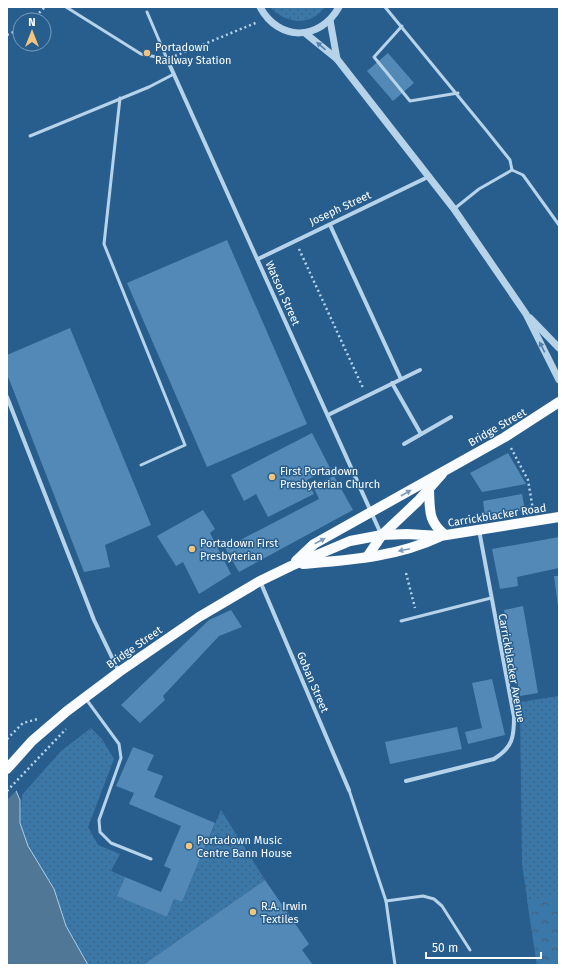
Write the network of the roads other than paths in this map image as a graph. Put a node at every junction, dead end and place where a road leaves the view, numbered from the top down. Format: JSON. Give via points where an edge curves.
{"nodes":[{"id":1,"x":66,"y":7,"type":"edge"},
{"id":2,"x":260,"y":7,"type":"edge"},
{"id":3,"x":339,"y":7,"type":"edge"},
{"id":4,"x":385,"y":7,"type":"edge"},
{"id":5,"x":147,"y":12,"type":"dead end"},
{"id":6,"x":330,"y":20,"type":"junction"},
{"id":7,"x":402,"y":26,"type":"junction"},
{"id":8,"x":305,"y":33,"type":"junction"},
{"id":9,"x":167,"y":59,"type":"junction"},
{"id":10,"x":337,"y":60,"type":"junction"},
{"id":11,"x":174,"y":74,"type":"junction"},
{"id":12,"x":458,"y":93,"type":"junction"},
{"id":13,"x":120,"y":98,"type":"junction"},
{"id":14,"x":30,"y":136,"type":"dead end"},
{"id":15,"x":512,"y":170,"type":"junction"},
{"id":16,"x":430,"y":176,"type":"junction"},
{"id":17,"x":454,"y":209,"type":"junction"},
{"id":18,"x":330,"y":225,"type":"junction"},
{"id":19,"x":559,"y":225,"type":"edge"},
{"id":20,"x":258,"y":259,"type":"junction"},
{"id":21,"x":526,"y":314,"type":"junction"},
{"id":22,"x":559,"y":348,"type":"edge"},
{"id":23,"x":420,"y":370,"type":"dead end"},
{"id":24,"x":401,"y":379,"type":"junction"},
{"id":25,"x":559,"y":380,"type":"edge"},
{"id":26,"x":392,"y":383,"type":"junction"},
{"id":27,"x":7,"y":397,"type":"edge"},
{"id":28,"x":559,"y":402,"type":"edge"},
{"id":29,"x":328,"y":415,"type":"junction"},
{"id":30,"x":451,"y":417,"type":"dead end"},
{"id":31,"x":421,"y":434,"type":"junction"},
{"id":32,"x":404,"y":444,"type":"dead end"},
{"id":33,"x":141,"y":465,"type":"dead end"},
{"id":34,"x":445,"y":470,"type":"junction"},
{"id":35,"x":429,"y":490,"type":"junction"},
{"id":36,"x":372,"y":513,"type":"junction"},
{"id":37,"x":559,"y":517,"type":"edge"},
{"id":38,"x":479,"y":530,"type":"junction"},
{"id":39,"x":382,"y":535,"type":"junction"},
{"id":40,"x":442,"y":536,"type":"junction"},
{"id":41,"x":367,"y":557,"type":"junction"},
{"id":42,"x":291,"y":566,"type":"junction"},
{"id":43,"x":260,"y":581,"type":"junction"},
{"id":44,"x":491,"y":598,"type":"junction"},
{"id":45,"x":402,"y":620,"type":"dead end"},
{"id":46,"x":119,"y":672,"type":"junction"},
{"id":47,"x":85,"y":697,"type":"junction"},
{"id":48,"x":7,"y":769,"type":"edge"},
{"id":49,"x":406,"y":781,"type":"dead end"},
{"id":50,"x":348,"y":790,"type":"joint"},
{"id":51,"x":151,"y":859,"type":"dead end"},
{"id":52,"x":386,"y":901,"type":"junction"},
{"id":53,"x":470,"y":950,"type":"dead end"},
{"id":54,"x":395,"y":965,"type":"edge"}],
"edges":[{"from":1,"to":9,"type":"lane","via":[[141,54]]},
{"from":2,"to":8,"type":"street","via":[[277,27],[290,32]]},
{"from":3,"to":6,"type":"street"},
{"from":4,"to":7,"type":"lane"},
{"from":5,"to":9,"type":"lane"},
{"from":6,"to":8,"type":"street","via":[[316,30]]},
{"from":6,"to":10,"type":"street"},
{"from":7,"to":12,"type":"lane"},
{"from":7,"to":12,"type":"lane","via":[[374,57],[410,101]]},
{"from":10,"to":8,"type":"street","one_way":true},
{"from":9,"to":11,"type":"street","name":"Watson Street"},
{"from":10,"to":16,"type":"street"},
{"from":11,"to":13,"type":"lane"},
{"from":11,"to":20,"type":"street","name":"Watson Street"},
{"from":12,"to":15,"type":"lane","via":[[510,160]]},
{"from":13,"to":14,"type":"lane"},
{"from":13,"to":33,"type":"lane","via":[[104,244],[185,445]]},
{"from":15,"to":17,"type":"lane","via":[[479,189]]},
{"from":15,"to":19,"type":"lane","via":[[523,175]]},
{"from":16,"to":17,"type":"street"},
{"from":16,"to":18,"type":"street","name":"Joseph Street"},
{"from":17,"to":21,"type":"street"},
{"from":18,"to":20,"type":"street","name":"Joseph Street"},
{"from":18,"to":24,"type":"street"},
{"from":20,"to":29,"type":"street","name":"Watson Street"},
{"from":21,"to":22,"type":"street"},
{"from":25,"to":21,"type":"street","one_way":true},
{"from":23,"to":24,"type":"street"},
{"from":24,"to":26,"type":"street"},
{"from":26,"to":29,"type":"street"},
{"from":26,"to":31,"type":"street"},
{"from":27,"to":46,"type":"street","via":[[88,606]]},
{"from":28,"to":34,"type":"main road","name":"Bridge Street","via":[[505,437]]},
{"from":29,"to":36,"type":"street","name":"Watson Street"},
{"from":30,"to":31,"type":"street"},
{"from":31,"to":32,"type":"street"},
{"from":34,"to":35,"type":"main road","name":"Bridge Street"},
{"from":36,"to":34,"type":"main road","name":"Bridge Street","one_way":true},
{"from":35,"to":39,"type":"main road","name":"Bridge Street"},
{"from":35,"to":40,"type":"main road","via":[[430,514]]},
{"from":36,"to":39,"type":"street","name":"Watson Street"},
{"from":42,"to":36,"type":"main road","name":"Bridge Street","one_way":true,"via":[[314,544]]},
{"from":37,"to":38,"type":"main road","name":"Carrickblacker Road"},
{"from":38,"to":40,"type":"main road","name":"Carrickblacker Road"},
{"from":38,"to":44,"type":"street","name":"Carrickblacker Avenue"},
{"from":39,"to":40,"type":"main road","name":"Carrickblacker Road"},
{"from":39,"to":41,"type":"main road","name":"Bridge Street"},
{"from":39,"to":42,"type":"main road","name":"Bridge Street","via":[[350,541]]},
{"from":40,"to":41,"type":"main road","name":"Carrickblacker Road","one_way":true,"via":[[418,547]]},
{"from":41,"to":42,"type":"main road","name":"Bridge Street"},
{"from":42,"to":43,"type":"main road","name":"Bridge Street"},
{"from":43,"to":46,"type":"main road","name":"Bridge Street","via":[[199,617]]},
{"from":43,"to":50,"type":"street","name":"Goban Street"},
{"from":44,"to":45,"type":"lane"},
{"from":44,"to":49,"type":"street","name":"Carrickblacker Avenue","via":[[514,717],[511,742],[505,752],[494,759]]},
{"from":46,"to":47,"type":"main road","name":"Bridge Street"},
{"from":47,"to":48,"type":"main road","name":"Bridge Street","via":[[32,741]]},
{"from":47,"to":51,"type":"lane","via":[[119,744],[121,758],[99,820],[100,832],[111,843]]},
{"from":50,"to":52,"type":"lane"},
{"from":52,"to":53,"type":"lane","via":[[423,896],[434,898],[442,906]]},
{"from":52,"to":54,"type":"lane"}]}
